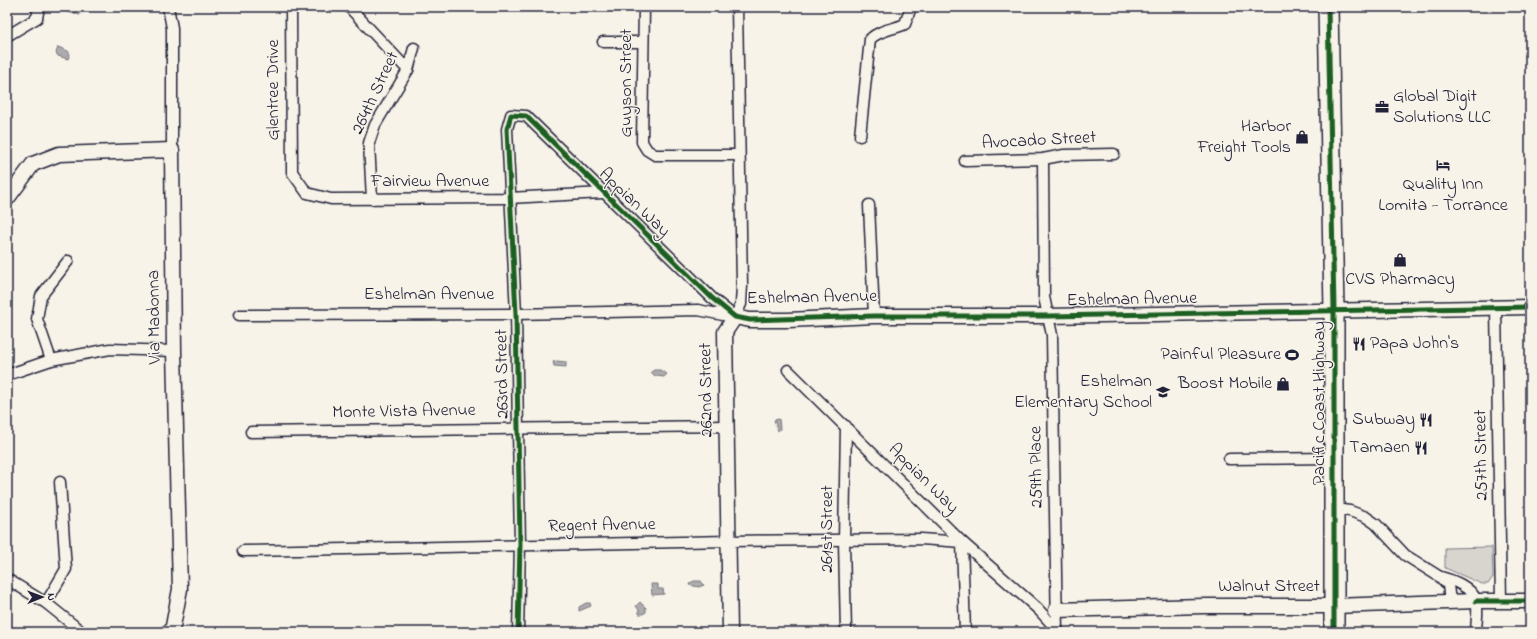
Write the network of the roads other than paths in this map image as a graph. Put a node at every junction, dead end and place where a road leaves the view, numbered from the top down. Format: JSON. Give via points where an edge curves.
{"nodes":[{"id":1,"x":39,"y":7,"type":"edge"},
{"id":2,"x":168,"y":7,"type":"edge"},
{"id":3,"x":291,"y":7,"type":"edge"},
{"id":4,"x":349,"y":7,"type":"edge"},
{"id":5,"x":644,"y":7,"type":"edge"},
{"id":6,"x":737,"y":7,"type":"edge"},
{"id":7,"x":911,"y":7,"type":"edge"},
{"id":8,"x":1328,"y":7,"type":"edge"},
{"id":9,"x":7,"y":36,"type":"edge"},
{"id":10,"x":603,"y":42,"type":"dead end"},
{"id":11,"x":643,"y":42,"type":"junction"},
{"id":12,"x":414,"y":48,"type":"dead end"},
{"id":13,"x":408,"y":70,"type":"junction"},
{"id":14,"x":511,"y":116,"type":"joint"},
{"id":15,"x":860,"y":136,"type":"dead end"},
{"id":16,"x":172,"y":150,"type":"junction"},
{"id":17,"x":1114,"y":154,"type":"dead end"},
{"id":18,"x":739,"y":155,"type":"junction"},
{"id":19,"x":1043,"y":159,"type":"junction"},
{"id":20,"x":965,"y":161,"type":"dead end"},
{"id":21,"x":292,"y":172,"type":"joint"},
{"id":22,"x":603,"y":192,"type":"junction"},
{"id":23,"x":509,"y":198,"type":"junction"},
{"id":24,"x":7,"y":199,"type":"edge"},
{"id":25,"x":372,"y":199,"type":"junction"},
{"id":26,"x":869,"y":205,"type":"dead end"},
{"id":27,"x":68,"y":261,"type":"dead end"},
{"id":28,"x":1530,"y":307,"type":"edge"},
{"id":29,"x":1496,"y":308,"type":"junction"},
{"id":30,"x":1334,"y":310,"type":"junction"},
{"id":31,"x":239,"y":314,"type":"dead end"},
{"id":32,"x":516,"y":314,"type":"junction"},
{"id":33,"x":874,"y":316,"type":"junction"},
{"id":34,"x":1049,"y":316,"type":"junction"},
{"id":35,"x":735,"y":317,"type":"junction"},
{"id":36,"x":174,"y":351,"type":"junction"},
{"id":37,"x":51,"y":360,"type":"junction"},
{"id":38,"x":788,"y":370,"type":"dead end"},
{"id":39,"x":7,"y":375,"type":"edge"},
{"id":40,"x":726,"y":426,"type":"junction"},
{"id":41,"x":846,"y":426,"type":"junction"},
{"id":42,"x":518,"y":428,"type":"junction"},
{"id":43,"x":251,"y":432,"type":"dead end"},
{"id":44,"x":1334,"y":458,"type":"junction"},
{"id":45,"x":1229,"y":459,"type":"dead end"},
{"id":46,"x":60,"y":482,"type":"dead end"},
{"id":47,"x":1334,"y":509,"type":"junction"},
{"id":48,"x":729,"y":541,"type":"junction"},
{"id":49,"x":844,"y":541,"type":"junction"},
{"id":50,"x":962,"y":542,"type":"junction"},
{"id":51,"x":520,"y":544,"type":"junction"},
{"id":52,"x":243,"y":551,"type":"dead end"},
{"id":53,"x":1440,"y":577,"type":"junction"},
{"id":54,"x":7,"y":579,"type":"edge"},
{"id":55,"x":1476,"y":601,"type":"junction"},
{"id":56,"x":1501,"y":601,"type":"junction"},
{"id":57,"x":1530,"y":601,"type":"edge"},
{"id":58,"x":1450,"y":602,"type":"junction"},
{"id":59,"x":46,"y":603,"type":"junction"},
{"id":60,"x":1334,"y":606,"type":"junction"},
{"id":61,"x":1038,"y":609,"type":"junction"},
{"id":62,"x":1056,"y":610,"type":"junction"},
{"id":63,"x":169,"y":629,"type":"edge"},
{"id":64,"x":82,"y":632,"type":"edge"},
{"id":65,"x":518,"y":632,"type":"edge"},
{"id":66,"x":730,"y":632,"type":"edge"},
{"id":67,"x":846,"y":632,"type":"edge"},
{"id":68,"x":965,"y":632,"type":"edge"},
{"id":69,"x":1058,"y":632,"type":"edge"},
{"id":70,"x":1334,"y":632,"type":"edge"},
{"id":71,"x":1476,"y":632,"type":"edge"}],
"edges":[{"from":1,"to":9,"type":"street","via":[[37,18]]},
{"from":2,"to":16,"type":"street","name":"Via Madonna","via":[[172,28]]},
{"from":3,"to":21,"type":"street","name":"Glentree Drive"},
{"from":4,"to":13,"type":"street"},
{"from":5,"to":11,"type":"street","name":"Guyson Street"},
{"from":6,"to":18,"type":"street","name":"262nd Street"},
{"from":7,"to":15,"type":"street","via":[[905,24],[892,30],[877,32],[870,39]]},
{"from":8,"to":30,"type":"highway","name":"Pacific Coast Highway"},
{"from":10,"to":11,"type":"street"},
{"from":11,"to":18,"type":"street","name":"Guyson Street","via":[[642,142],[647,150],[655,155]]},
{"from":12,"to":13,"type":"street","name":"264th Street"},
{"from":13,"to":25,"type":"street","name":"264th Street","via":[[375,125],[369,143]]},
{"from":14,"to":22,"type":"street","name":"Appian Way","via":[[526,116]]},
{"from":14,"to":23,"type":"street","name":"263rd Street","via":[[507,129]]},
{"from":16,"to":24,"type":"street","via":[[59,154],[33,164]]},
{"from":16,"to":36,"type":"street","name":"Via Madonna"},
{"from":17,"to":19,"type":"street","name":"Avocado Street","via":[[1064,155]]},
{"from":18,"to":35,"type":"street","name":"262nd Street","via":[[742,285],[741,304]]},
{"from":19,"to":20,"type":"street","name":"Avocado Street"},
{"from":19,"to":34,"type":"street","name":"259th Place","via":[[1044,297]]},
{"from":21,"to":25,"type":"street","name":"Fairview Avenue","via":[[307,193],[331,199]]},
{"from":22,"to":23,"type":"street","name":"Fairview Avenue"},
{"from":22,"to":35,"type":"street","name":"Appian Way","via":[[712,298]]},
{"from":23,"to":25,"type":"street","name":"Fairview Avenue"},
{"from":23,"to":32,"type":"street","name":"263rd Street"},
{"from":26,"to":33,"type":"street"},
{"from":27,"to":37,"type":"street","via":[[41,296],[37,319]]},
{"from":28,"to":29,"type":"street","name":"Eshelman Avenue"},
{"from":29,"to":30,"type":"street","name":"Eshelman Avenue"},
{"from":29,"to":56,"type":"street","name":"257th Street"},
{"from":30,"to":34,"type":"street","name":"Eshelman Avenue"},
{"from":30,"to":44,"type":"highway","name":"Pacific Coast Highway"},
{"from":31,"to":32,"type":"street","name":"Eshelman Avenue"},
{"from":32,"to":35,"type":"street","name":"Eshelman Avenue","via":[[698,310]]},
{"from":32,"to":42,"type":"street","name":"263rd Street"},
{"from":33,"to":34,"type":"street","name":"Eshelman Avenue"},
{"from":33,"to":35,"type":"street","name":"Eshelman Avenue","via":[[788,320],[750,320]]},
{"from":34,"to":62,"type":"street","name":"259th Place","via":[[1052,335]]},
{"from":35,"to":40,"type":"street","name":"262nd Street","via":[[725,332]]},
{"from":36,"to":37,"type":"street","via":[[110,349]]},
{"from":36,"to":63,"type":"street","name":"Via Madonna","via":[[180,589]]},
{"from":37,"to":39,"type":"street"},
{"from":38,"to":41,"type":"street","name":"Appian Way"},
{"from":40,"to":42,"type":"street","name":"Monte Vista Avenue"},
{"from":40,"to":48,"type":"street","name":"262nd Street"},
{"from":41,"to":49,"type":"street","name":"261st Street"},
{"from":41,"to":50,"type":"street","name":"Appian Way"},
{"from":42,"to":43,"type":"street","name":"Monte Vista Avenue"},
{"from":42,"to":51,"type":"street","name":"263rd Street"},
{"from":44,"to":45,"type":"street"},
{"from":44,"to":47,"type":"highway","name":"Pacific Coast Highway"},
{"from":46,"to":59,"type":"street","via":[[66,569]]},
{"from":47,"to":53,"type":"street","via":[[1366,517],[1405,555]]},
{"from":47,"to":60,"type":"highway","name":"Pacific Coast Highway"},
{"from":48,"to":49,"type":"street","name":"Regent Avenue"},
{"from":48,"to":51,"type":"street","name":"Regent Avenue"},
{"from":48,"to":66,"type":"street","name":"262nd Street"},
{"from":49,"to":50,"type":"street","name":"Regent Avenue","via":[[921,539]]},
{"from":49,"to":67,"type":"street","name":"261st Street"},
{"from":50,"to":61,"type":"street","name":"Appian Way"},
{"from":50,"to":68,"type":"street"},
{"from":51,"to":52,"type":"street","name":"Regent Avenue"},
{"from":51,"to":65,"type":"street","name":"263rd Street"},
{"from":53,"to":55,"type":"street","via":[[1470,590]]},
{"from":53,"to":58,"type":"street","via":[[1448,585]]},
{"from":54,"to":59,"type":"street"},
{"from":55,"to":56,"type":"street","name":"Walnut Street"},
{"from":55,"to":58,"type":"street","name":"Walnut Street"},
{"from":55,"to":71,"type":"street"},
{"from":56,"to":57,"type":"street","name":"Walnut Street"},
{"from":58,"to":60,"type":"street","name":"Walnut Street"},
{"from":59,"to":64,"type":"street"},
{"from":60,"to":62,"type":"street","name":"Walnut Street"},
{"from":60,"to":70,"type":"highway","name":"Pacific Coast Highway"},
{"from":61,"to":62,"type":"street"},
{"from":61,"to":69,"type":"street","name":"Appian Way"},
{"from":62,"to":69,"type":"street","name":"259th Place"}]}
